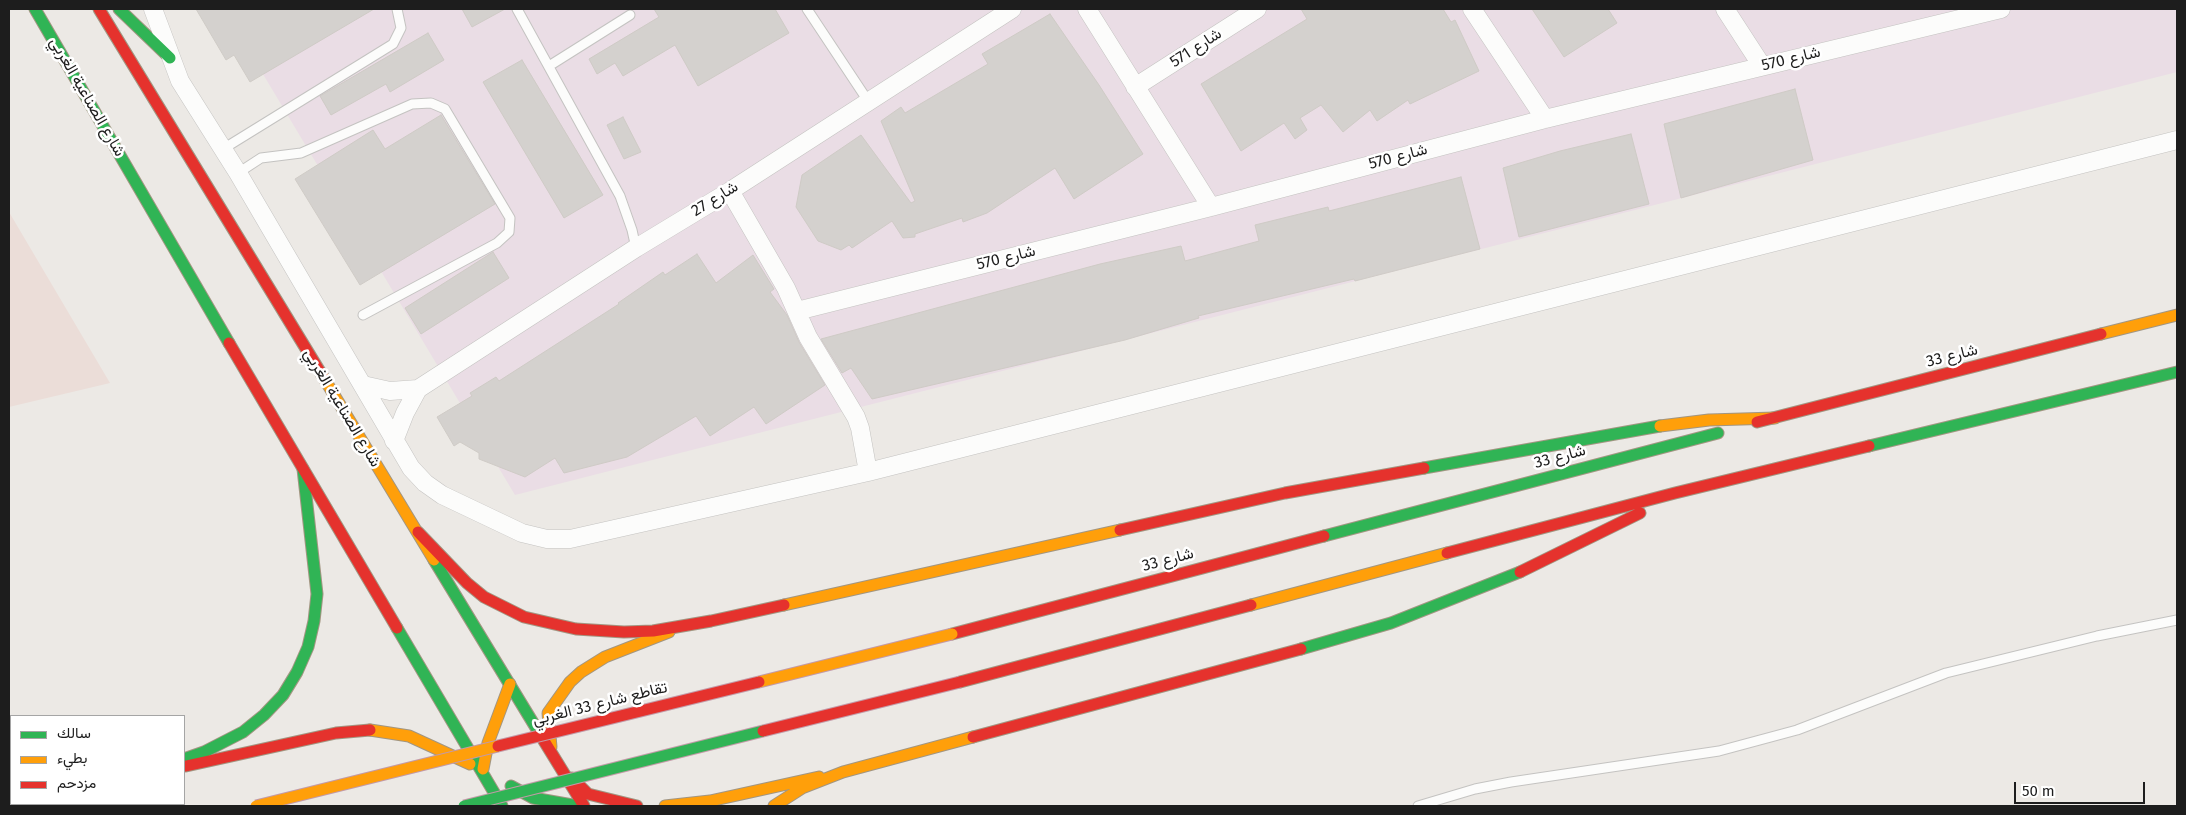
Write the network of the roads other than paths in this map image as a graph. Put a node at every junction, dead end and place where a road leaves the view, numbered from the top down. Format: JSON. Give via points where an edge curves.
{"nodes":[{"id":1,"x":35,"y":9,"type":"edge"},
{"id":2,"x":99,"y":9,"type":"edge"},
{"id":3,"x":119,"y":9,"type":"edge"},
{"id":4,"x":153,"y":9,"type":"edge"},
{"id":5,"x":397,"y":9,"type":"edge"},
{"id":6,"x":517,"y":9,"type":"edge"},
{"id":7,"x":807,"y":9,"type":"edge"},
{"id":8,"x":1012,"y":9,"type":"edge"},
{"id":9,"x":1087,"y":9,"type":"edge"},
{"id":10,"x":1257,"y":9,"type":"edge"},
{"id":11,"x":1472,"y":9,"type":"edge"},
{"id":12,"x":1725,"y":9,"type":"edge"},
{"id":13,"x":2001,"y":9,"type":"edge"},
{"id":14,"x":1974,"y":12,"type":"edge"},
{"id":15,"x":630,"y":15,"type":"dead end"},
{"id":16,"x":170,"y":58,"type":"junction"},
{"id":17,"x":549,"y":66,"type":"junction"},
{"id":18,"x":1762,"y":66,"type":"junction"},
{"id":19,"x":1136,"y":87,"type":"junction"},
{"id":20,"x":868,"y":101,"type":"junction"},
{"id":21,"x":1545,"y":119,"type":"junction"},
{"id":22,"x":2177,"y":140,"type":"edge"},
{"id":23,"x":222,"y":149,"type":"junction"},
{"id":24,"x":238,"y":173,"type":"junction"},
{"id":25,"x":730,"y":191,"type":"junction"},
{"id":26,"x":1211,"y":207,"type":"junction"},
{"id":27,"x":636,"y":248,"type":"junction"},
{"id":28,"x":796,"y":311,"type":"junction"},
{"id":29,"x":2177,"y":314,"type":"edge"},
{"id":30,"x":363,"y":315,"type":"dead end"},
{"id":31,"x":2177,"y":372,"type":"edge"},
{"id":32,"x":363,"y":385,"type":"junction"},
{"id":33,"x":418,"y":389,"type":"junction"},
{"id":34,"x":1775,"y":418,"type":"junction"},
{"id":35,"x":394,"y":441,"type":"junction"},
{"id":36,"x":303,"y":469,"type":"junction"},
{"id":37,"x":868,"y":472,"type":"junction"},
{"id":38,"x":1675,"y":493,"type":"junction"},
{"id":39,"x":418,"y":532,"type":"junction"},
{"id":40,"x":2177,"y":620,"type":"edge"},
{"id":41,"x":682,"y":627,"type":"junction"},
{"id":42,"x":952,"y":634,"type":"joint"},
{"id":43,"x":510,"y":684,"type":"junction"},
{"id":44,"x":454,"y":726,"type":"junction"},
{"id":45,"x":479,"y":739,"type":"junction"},
{"id":46,"x":553,"y":754,"type":"junction"},
{"id":47,"x":185,"y":759,"type":"edge"},
{"id":48,"x":185,"y":766,"type":"edge"},
{"id":49,"x":483,"y":771,"type":"junction"},
{"id":50,"x":843,"y":772,"type":"junction"},
{"id":51,"x":533,"y":802,"type":"edge"},
{"id":52,"x":256,"y":806,"type":"edge"},
{"id":53,"x":464,"y":806,"type":"edge"},
{"id":54,"x":473,"y":806,"type":"edge"},
{"id":55,"x":502,"y":806,"type":"edge"},
{"id":56,"x":578,"y":806,"type":"edge"},
{"id":57,"x":584,"y":806,"type":"edge"},
{"id":58,"x":637,"y":806,"type":"edge"},
{"id":59,"x":666,"y":806,"type":"edge"},
{"id":60,"x":774,"y":806,"type":"edge"},
{"id":61,"x":1418,"y":806,"type":"edge"}],
"edges":[{"from":1,"to":36,"type":"main road","name":"شارع الصناعية الغربي"},
{"from":2,"to":39,"type":"main road","name":"شارع الصناعية الغربي"},
{"from":3,"to":16,"type":"main road"},
{"from":4,"to":16,"type":"street","name":"شارع الصناعية الغربي"},
{"from":5,"to":23,"type":"lane","via":[[401,28],[393,44]]},
{"from":6,"to":17,"type":"lane"},
{"from":7,"to":20,"type":"lane"},
{"from":8,"to":20,"type":"street","name":"شارع 27"},
{"from":9,"to":19,"type":"street"},
{"from":10,"to":19,"type":"street","name":"شارع 571"},
{"from":11,"to":21,"type":"street"},
{"from":12,"to":18,"type":"street"},
{"from":13,"to":14,"type":"street","name":"شارع 570"},
{"from":14,"to":18,"type":"street","name":"شارع 570"},
{"from":15,"to":17,"type":"lane"},
{"from":16,"to":23,"type":"street","name":"شارع الصناعية الغربي","via":[[180,81]]},
{"from":17,"to":27,"type":"lane","via":[[612,179],[627,213]]},
{"from":18,"to":21,"type":"street","name":"شارع 570"},
{"from":19,"to":26,"type":"street"},
{"from":20,"to":25,"type":"street","name":"شارع 27"},
{"from":21,"to":26,"type":"street","name":"شارع 570"},
{"from":22,"to":37,"type":"street","name":"شارع الصناعية الغربي"},
{"from":23,"to":24,"type":"street","name":"شارع الصناعية الغربي"},
{"from":24,"to":30,"type":"lane","via":[[261,158],[301,153],[412,104],[431,103],[446,109],[510,218],[509,232],[497,243]]},
{"from":24,"to":32,"type":"street","name":"شارع الصناعية الغربي"},
{"from":25,"to":27,"type":"street","name":"شارع 27"},
{"from":25,"to":28,"type":"street"},
{"from":26,"to":28,"type":"street","name":"شارع 570"},
{"from":27,"to":33,"type":"street","name":"شارع 27"},
{"from":28,"to":37,"type":"street","via":[[856,417]]},
{"from":29,"to":34,"type":"main road","name":"شارع 33"},
{"from":31,"to":38,"type":"main road"},
{"from":32,"to":33,"type":"street","name":"شارع 27","via":[[390,391]]},
{"from":32,"to":35,"type":"street","name":"شارع الصناعية الغربي"},
{"from":33,"to":35,"type":"street","name":"شارع 27"},
{"from":34,"to":41,"type":"main road","via":[[1710,420],[1644,428],[1277,495]]},
{"from":34,"to":42,"type":"main road","name":"شارع 33"},
{"from":35,"to":37,"type":"street","name":"شارع الصناعية الغربي","via":[[417,476],[433,490],[522,533],[547,539],[570,538]]},
{"from":36,"to":44,"type":"main road","name":"شارع الصناعية الغربي"},
{"from":36,"to":47,"type":"main road","via":[[317,594],[308,648],[283,695],[264,715],[243,732]]},
{"from":38,"to":50,"type":"main road","via":[[1534,567],[1391,623]]},
{"from":38,"to":53,"type":"main road","bridge":true,"via":[[960,682]]},
{"from":39,"to":41,"type":"main road","via":[[484,597],[524,617],[576,630],[624,632]]},
{"from":39,"to":43,"type":"main road","name":"شارع الصناعية الغربي"},
{"from":40,"to":61,"type":"lane","via":[[1946,673],[1797,730],[1719,750],[1511,782]]},
{"from":41,"to":46,"type":"main road","via":[[605,657],[570,682],[548,713]]},
{"from":42,"to":52,"type":"main road","name":"تقاطع شارع 33 الغربي","bridge":true},
{"from":43,"to":45,"type":"main road"},
{"from":43,"to":46,"type":"main road","name":"شارع الصناعية الغربي"},
{"from":44,"to":45,"type":"main road"},
{"from":44,"to":49,"type":"main road","name":"شارع الصناعية الغربي"},
{"from":45,"to":46,"type":"main road"},
{"from":45,"to":49,"type":"main road"},
{"from":46,"to":51,"type":"main road"},
{"from":46,"to":57,"type":"main road","name":"شارع الصناعية الغربي"},
{"from":46,"to":58,"type":"main road","via":[[588,794]]},
{"from":48,"to":49,"type":"main road","via":[[361,730],[409,736]]},
{"from":49,"to":51,"type":"main road"},
{"from":49,"to":54,"type":"main road"},
{"from":49,"to":55,"type":"main road","name":"شارع الصناعية الغربي"},
{"from":50,"to":59,"type":"main road","via":[[710,801]]},
{"from":50,"to":60,"type":"main road","via":[[802,788]]},
{"from":51,"to":56,"type":"main road"}]}
